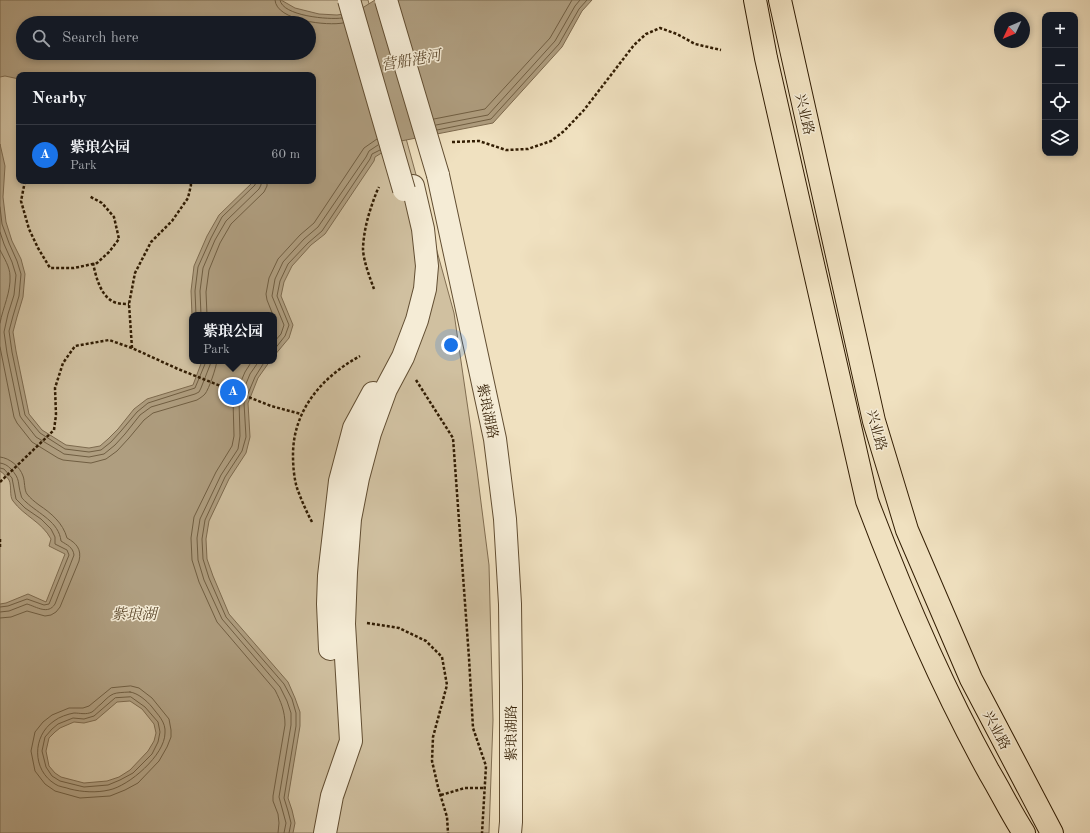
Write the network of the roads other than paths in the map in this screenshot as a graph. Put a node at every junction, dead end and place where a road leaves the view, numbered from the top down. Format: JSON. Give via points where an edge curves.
{"nodes":[{"id":1,"x":350,"y":0,"type":"edge"},
{"id":2,"x":362,"y":0,"type":"edge"},
{"id":3,"x":386,"y":0,"type":"edge"},
{"id":4,"x":755,"y":0,"type":"edge"},
{"id":5,"x":780,"y":0,"type":"edge"},
{"id":6,"x":408,"y":188,"type":"junction"},
{"id":7,"x":312,"y":833,"type":"edge"},
{"id":8,"x":325,"y":833,"type":"edge"},
{"id":9,"x":510,"y":833,"type":"edge"},
{"id":10,"x":1024,"y":833,"type":"edge"},
{"id":11,"x":1052,"y":833,"type":"edge"}],
"edges":[{"from":1,"to":6,"type":"street","bridge":true},
{"from":2,"to":6,"type":"street"},
{"from":3,"to":9,"type":"street","name":"紫琅湖路","bridge":true,"via":[[438,175],[494,439],[505,519],[510,604]]},
{"from":4,"to":10,"type":"main road","name":"兴业路","via":[[867,501],[928,652],[972,741]]},
{"from":5,"to":11,"type":"main road","name":"兴业路","via":[[874,422],[907,530],[971,679]]},
{"from":6,"to":7,"type":"street","via":[[417,272],[412,302],[400,335],[354,428],[340,481],[328,604],[338,735],[318,794]]},
{"from":6,"to":8,"type":"street","via":[[423,229],[427,266],[426,288],[417,320],[386,389],[370,433],[350,519],[344,624],[351,741],[332,796]]}]}
